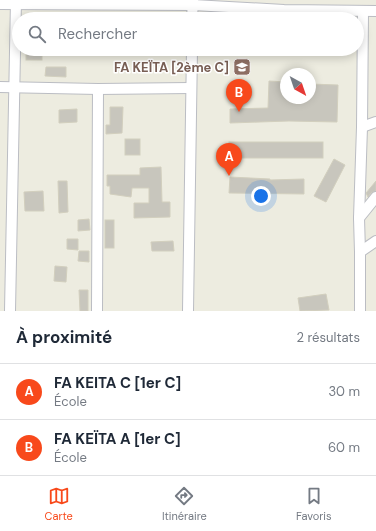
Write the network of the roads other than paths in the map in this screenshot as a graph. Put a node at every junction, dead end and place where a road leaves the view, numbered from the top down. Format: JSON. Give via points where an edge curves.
{"nodes":[{"id":1,"x":293,"y":0,"type":"edge"},
{"id":2,"x":16,"y":2,"type":"edge"},
{"id":3,"x":193,"y":2,"type":"edge"},
{"id":4,"x":0,"y":4,"type":"edge"},
{"id":5,"x":284,"y":5,"type":"edge"},
{"id":6,"x":363,"y":11,"type":"joint"},
{"id":7,"x":376,"y":11,"type":"edge"},
{"id":8,"x":16,"y":12,"type":"edge"},
{"id":9,"x":192,"y":12,"type":"edge"},
{"id":10,"x":15,"y":56,"type":"edge"},
{"id":11,"x":192,"y":56,"type":"edge"},
{"id":12,"x":363,"y":56,"type":"edge"},
{"id":13,"x":0,"y":87,"type":"edge"},
{"id":14,"x":14,"y":87,"type":"junction"},
{"id":15,"x":98,"y":88,"type":"junction"},
{"id":16,"x":192,"y":88,"type":"junction"},
{"id":17,"x":376,"y":122,"type":"edge"},
{"id":18,"x":362,"y":127,"type":"junction"},
{"id":19,"x":376,"y":197,"type":"edge"},
{"id":20,"x":359,"y":218,"type":"junction"},
{"id":21,"x":376,"y":241,"type":"edge"},
{"id":22,"x":376,"y":251,"type":"edge"},
{"id":23,"x":360,"y":252,"type":"junction"},
{"id":24,"x":10,"y":311,"type":"edge"},
{"id":25,"x":97,"y":311,"type":"edge"},
{"id":26,"x":188,"y":311,"type":"edge"},
{"id":27,"x":360,"y":311,"type":"edge"}],
"edges":[{"from":1,"to":5,"type":"street"},
{"from":2,"to":3,"type":"street"},
{"from":2,"to":4,"type":"street"},
{"from":2,"to":8,"type":"street"},
{"from":3,"to":5,"type":"street"},
{"from":3,"to":9,"type":"street"},
{"from":5,"to":6,"type":"street"},
{"from":6,"to":7,"type":"street"},
{"from":10,"to":14,"type":"street"},
{"from":11,"to":16,"type":"street"},
{"from":12,"to":18,"type":"street"},
{"from":13,"to":14,"type":"street"},
{"from":14,"to":15,"type":"street"},
{"from":14,"to":24,"type":"street"},
{"from":15,"to":16,"type":"street"},
{"from":15,"to":25,"type":"street"},
{"from":16,"to":26,"type":"street"},
{"from":17,"to":18,"type":"street"},
{"from":18,"to":20,"type":"street"},
{"from":19,"to":20,"type":"street"},
{"from":20,"to":23,"type":"street"},
{"from":21,"to":23,"type":"street"},
{"from":22,"to":23,"type":"street"},
{"from":23,"to":27,"type":"street"}]}
